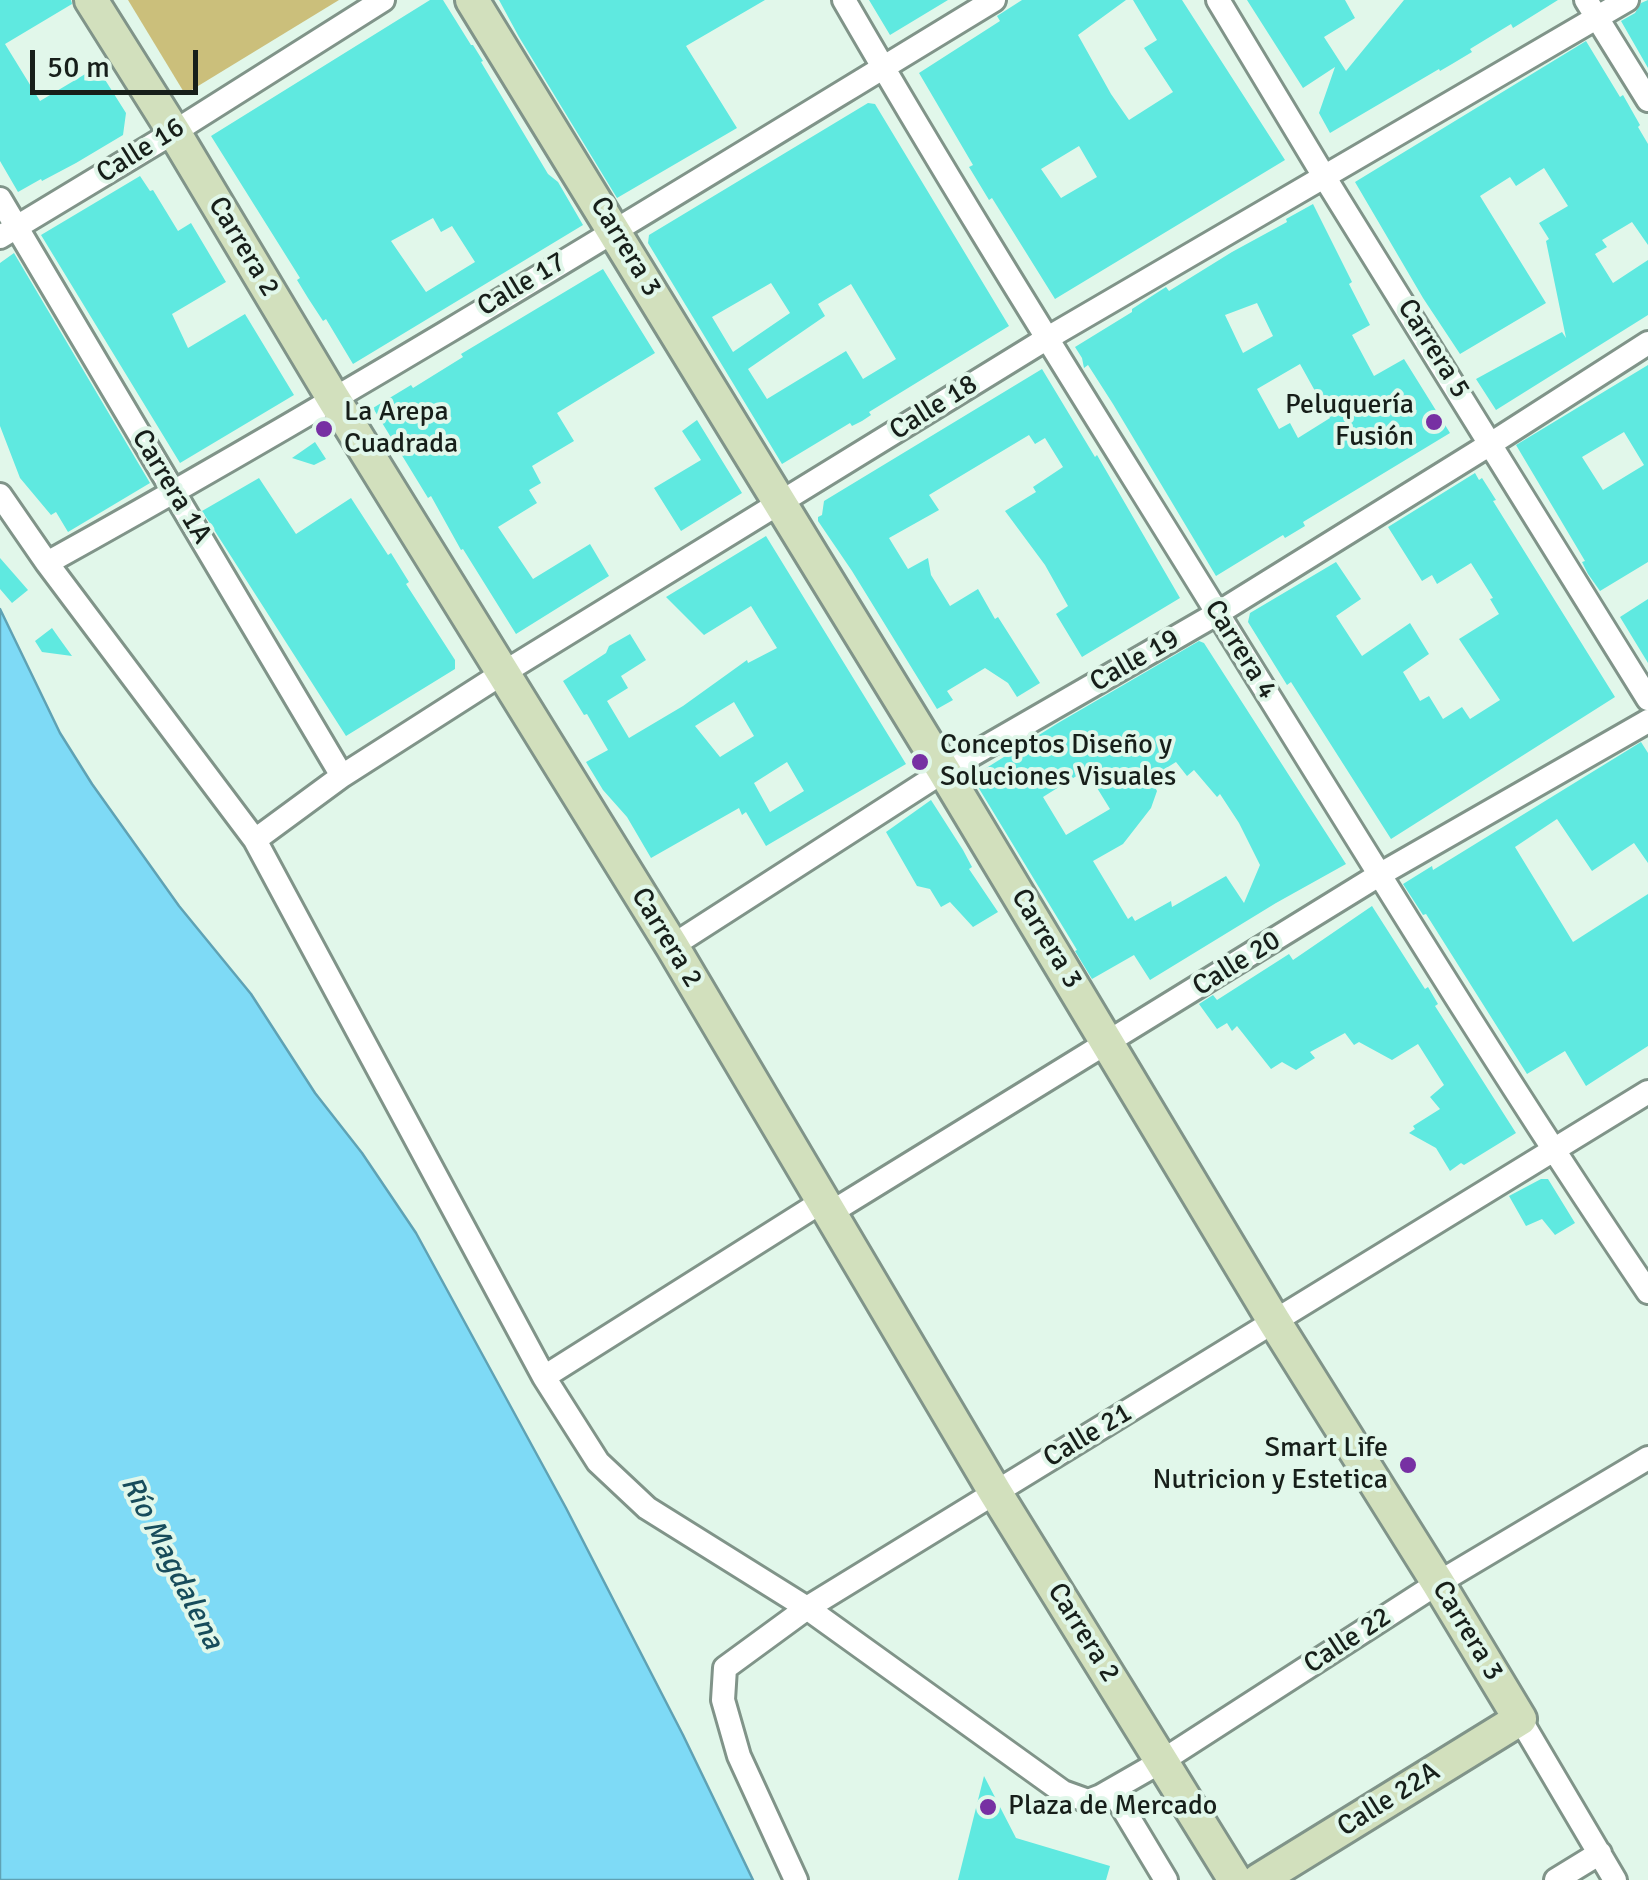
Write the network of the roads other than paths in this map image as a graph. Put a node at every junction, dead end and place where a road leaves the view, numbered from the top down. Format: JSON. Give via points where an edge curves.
{"nodes":[{"id":1,"x":91,"y":0,"type":"edge"},
{"id":2,"x":384,"y":0,"type":"edge"},
{"id":3,"x":472,"y":0,"type":"edge"},
{"id":4,"x":844,"y":0,"type":"edge"},
{"id":5,"x":994,"y":0,"type":"edge"},
{"id":6,"x":1218,"y":0,"type":"edge"},
{"id":7,"x":1626,"y":0,"type":"edge"},
{"id":8,"x":1592,"y":9,"type":"edge"},
{"id":9,"x":883,"y":68,"type":"junction"},
{"id":10,"x":1648,"y":100,"type":"edge"},
{"id":11,"x":174,"y":132,"type":"junction"},
{"id":12,"x":1326,"y":178,"type":"junction"},
{"id":13,"x":0,"y":198,"type":"edge"},
{"id":14,"x":615,"y":230,"type":"junction"},
{"id":15,"x":8,"y":232,"type":"edge"},
{"id":16,"x":1046,"y":338,"type":"junction"},
{"id":17,"x":1648,"y":343,"type":"edge"},
{"id":18,"x":333,"y":398,"type":"junction"},
{"id":19,"x":1492,"y":444,"type":"junction"},
{"id":20,"x":174,"y":493,"type":"junction"},
{"id":21,"x":0,"y":495,"type":"edge"},
{"id":22,"x":780,"y":504,"type":"junction"},
{"id":23,"x":47,"y":563,"type":"junction"},
{"id":24,"x":1218,"y":613,"type":"junction"},
{"id":25,"x":503,"y":672,"type":"junction"},
{"id":26,"x":1648,"y":698,"type":"edge"},
{"id":27,"x":1648,"y":721,"type":"edge"},
{"id":28,"x":944,"y":771,"type":"junction"},
{"id":29,"x":342,"y":776,"type":"junction"},
{"id":30,"x":255,"y":840,"type":"junction"},
{"id":31,"x":1380,"y":875,"type":"junction"},
{"id":32,"x":672,"y":946,"type":"junction"},
{"id":33,"x":1109,"y":1044,"type":"junction"},
{"id":34,"x":1648,"y":1092,"type":"edge"},
{"id":35,"x":1552,"y":1150,"type":"junction"},
{"id":36,"x":827,"y":1207,"type":"junction"},
{"id":37,"x":1648,"y":1292,"type":"edge"},
{"id":38,"x":1274,"y":1322,"type":"junction"},
{"id":39,"x":544,"y":1377,"type":"junction"},
{"id":40,"x":1648,"y":1458,"type":"edge"},
{"id":41,"x":996,"y":1492,"type":"junction"},
{"id":42,"x":1438,"y":1583,"type":"junction"},
{"id":43,"x":807,"y":1608,"type":"junction"},
{"id":44,"x":1520,"y":1719,"type":"junction"},
{"id":45,"x":1162,"y":1761,"type":"junction"},
{"id":46,"x":1106,"y":1793,"type":"junction"},
{"id":47,"x":1600,"y":1853,"type":"junction"},
{"id":48,"x":796,"y":1880,"type":"edge"},
{"id":49,"x":1166,"y":1880,"type":"edge"},
{"id":50,"x":1236,"y":1880,"type":"edge"},
{"id":51,"x":1259,"y":1880,"type":"edge"},
{"id":52,"x":1556,"y":1880,"type":"edge"},
{"id":53,"x":1616,"y":1880,"type":"edge"}],
"edges":[{"from":1,"to":11,"type":"main road","name":"Carrera 2"},
{"from":2,"to":11,"type":"street","name":"Calle 16"},
{"from":3,"to":14,"type":"main road","name":"Carrera 3"},
{"from":4,"to":9,"type":"street","name":"Carrera 4"},
{"from":5,"to":9,"type":"street","name":"Calle 17"},
{"from":6,"to":12,"type":"street","name":"Carrera 5"},
{"from":7,"to":8,"type":"street","name":"Calle 18"},
{"from":8,"to":10,"type":"street"},
{"from":8,"to":12,"type":"street","name":"Calle 18"},
{"from":9,"to":14,"type":"street","name":"Calle 17"},
{"from":9,"to":16,"type":"street","name":"Carrera 4"},
{"from":11,"to":15,"type":"street","name":"Calle 16"},
{"from":11,"to":18,"type":"main road","name":"Carrera 2"},
{"from":12,"to":16,"type":"street","name":"Calle 18"},
{"from":12,"to":19,"type":"street","name":"Carrera 5"},
{"from":13,"to":15,"type":"street","name":"Carrera 1A"},
{"from":14,"to":18,"type":"street","name":"Calle 17"},
{"from":14,"to":22,"type":"main road","name":"Carrera 3"},
{"from":15,"to":20,"type":"street","name":"Carrera 1A"},
{"from":16,"to":22,"type":"street","name":"Calle 18"},
{"from":16,"to":24,"type":"street","name":"Carrera 4"},
{"from":17,"to":19,"type":"street","name":"Calle 19"},
{"from":18,"to":20,"type":"street","name":"Calle 17"},
{"from":18,"to":25,"type":"main road","name":"Carrera 2"},
{"from":19,"to":24,"type":"street","name":"Calle 19"},
{"from":19,"to":26,"type":"street","name":"Carrera 5"},
{"from":20,"to":23,"type":"street","name":"Calle 17"},
{"from":20,"to":29,"type":"street","name":"Carrera 1A"},
{"from":21,"to":23,"type":"street"},
{"from":22,"to":25,"type":"street","name":"Calle 18"},
{"from":22,"to":28,"type":"main road","name":"Carrera 3"},
{"from":23,"to":30,"type":"street"},
{"from":24,"to":28,"type":"street","name":"Calle 19"},
{"from":24,"to":31,"type":"street","name":"Carrera 4"},
{"from":25,"to":29,"type":"street","name":"Calle 18"},
{"from":25,"to":32,"type":"main road","name":"Carrera 2"},
{"from":27,"to":31,"type":"street","name":"Calle 20"},
{"from":28,"to":32,"type":"street","name":"Calle 19"},
{"from":28,"to":33,"type":"main road","name":"Carrera 3"},
{"from":29,"to":30,"type":"street","name":"Calle 18"},
{"from":30,"to":39,"type":"street"},
{"from":31,"to":33,"type":"street","name":"Calle 20"},
{"from":31,"to":35,"type":"street","name":"Carrera 4"},
{"from":32,"to":36,"type":"main road","name":"Carrera 2"},
{"from":33,"to":36,"type":"street","name":"Calle 20"},
{"from":33,"to":38,"type":"main road","name":"Carrera 3"},
{"from":34,"to":35,"type":"street","name":"Calle 21"},
{"from":35,"to":37,"type":"street","name":"Carrera 4"},
{"from":35,"to":38,"type":"street","name":"Calle 21"},
{"from":36,"to":39,"type":"street","name":"Calle 20"},
{"from":36,"to":41,"type":"main road","name":"Carrera 2"},
{"from":38,"to":41,"type":"street","name":"Calle 21"},
{"from":38,"to":42,"type":"main road","name":"Carrera 3"},
{"from":39,"to":43,"type":"street","via":[[598,1462],[647,1508]]},
{"from":40,"to":42,"type":"street","name":"Calle 22"},
{"from":41,"to":43,"type":"street","name":"Calle 21"},
{"from":41,"to":45,"type":"main road","name":"Carrera 2"},
{"from":42,"to":44,"type":"main road","name":"Carrera 3"},
{"from":42,"to":45,"type":"street","name":"Calle 22"},
{"from":43,"to":46,"type":"street","via":[[1063,1792],[1088,1800]]},
{"from":43,"to":48,"type":"street","name":"Calle 21","via":[[725,1668],[723,1700],[739,1756]]},
{"from":44,"to":47,"type":"street","name":"Carrera 3"},
{"from":44,"to":51,"type":"main road","name":"Calle 22A"},
{"from":45,"to":46,"type":"street","name":"Calle 22"},
{"from":45,"to":50,"type":"main road","name":"Carrera 2"},
{"from":46,"to":49,"type":"street"},
{"from":47,"to":52,"type":"street"},
{"from":47,"to":53,"type":"street","name":"Carrera 3"}]}
